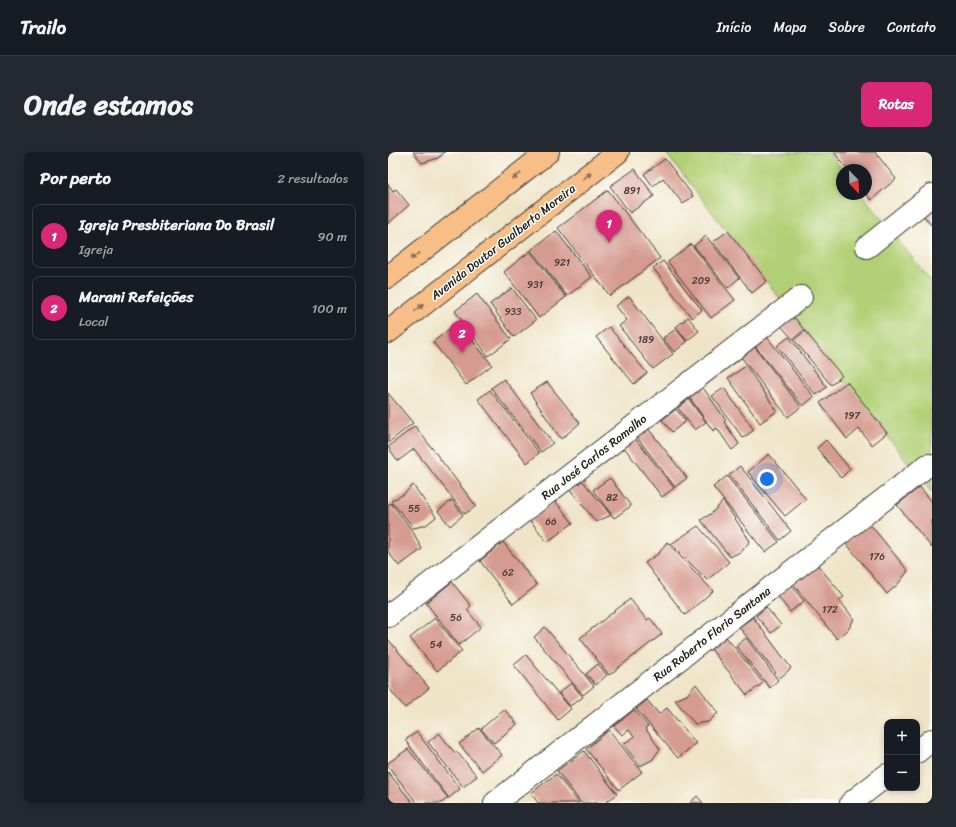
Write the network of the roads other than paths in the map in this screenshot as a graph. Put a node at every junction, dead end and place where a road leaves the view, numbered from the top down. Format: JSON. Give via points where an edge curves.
{"nodes":[{"id":1,"x":548,"y":152,"type":"edge"},
{"id":2,"x":618,"y":152,"type":"edge"},
{"id":3,"x":932,"y":195,"type":"edge"},
{"id":4,"x":867,"y":247,"type":"dead end"},
{"id":5,"x":388,"y":277,"type":"edge"},
{"id":6,"x":801,"y":297,"type":"dead end"},
{"id":7,"x":388,"y":332,"type":"edge"},
{"id":8,"x":928,"y":465,"type":"dead end"},
{"id":9,"x":388,"y":616,"type":"edge"},
{"id":10,"x":932,"y":740,"type":"edge"},
{"id":11,"x":920,"y":750,"type":"edge"},
{"id":12,"x":884,"y":777,"type":"edge"},
{"id":13,"x":495,"y":803,"type":"edge"},
{"id":14,"x":851,"y":803,"type":"edge"}],
"edges":[{"from":1,"to":5,"type":"main road","one_way":true},
{"from":7,"to":2,"type":"main road","name":"Avenida Doutor Gualberto Moreira","one_way":true},
{"from":3,"to":4,"type":"street"},
{"from":6,"to":9,"type":"street","name":"Rua José Carlos Ramalho"},
{"from":8,"to":13,"type":"street","name":"Rua Roberto Florio Santana"},
{"from":10,"to":11,"type":"street"},
{"from":12,"to":14,"type":"street"}]}
